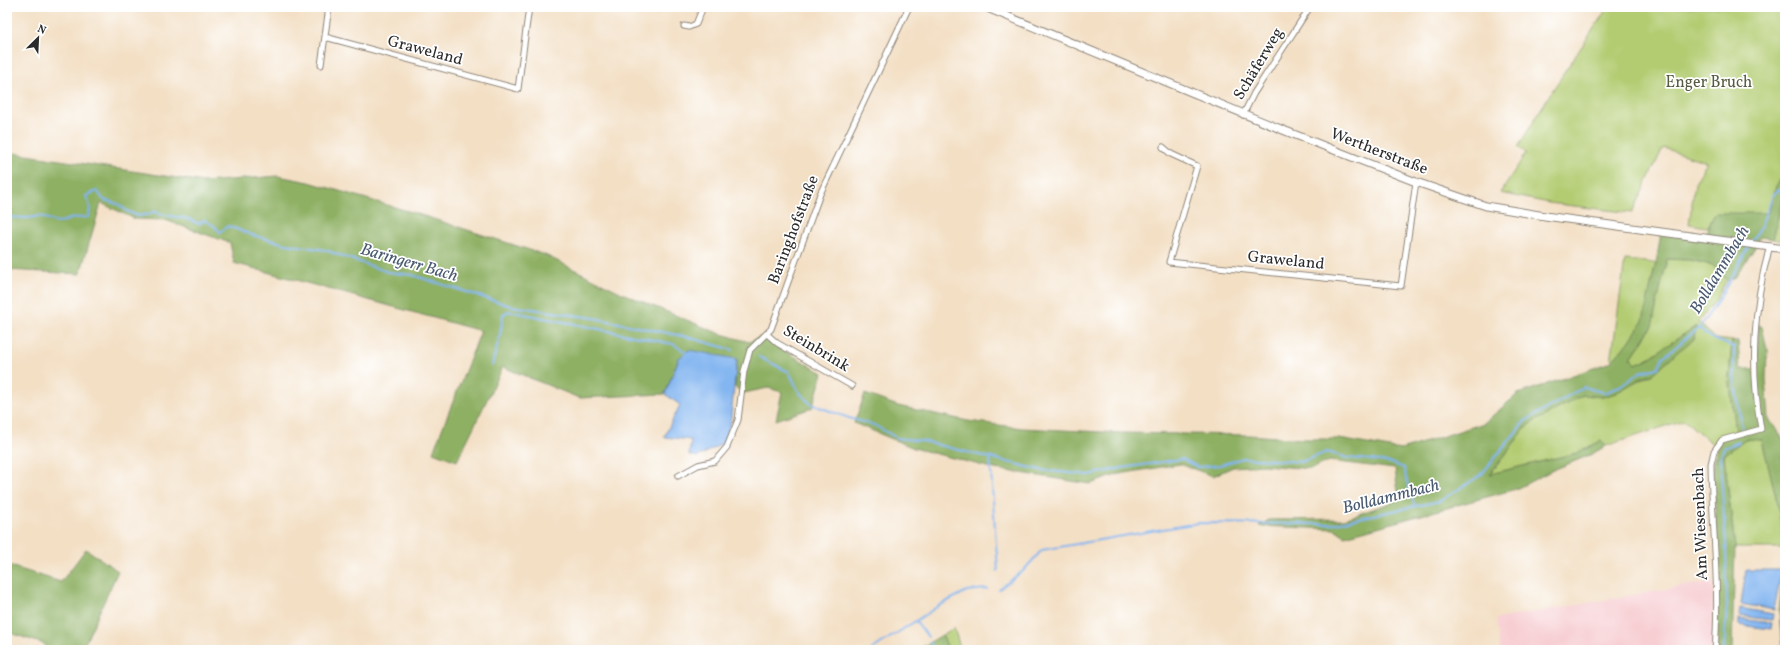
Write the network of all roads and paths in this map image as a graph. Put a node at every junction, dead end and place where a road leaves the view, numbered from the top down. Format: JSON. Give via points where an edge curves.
{"nodes":[{"id":1,"x":329,"y":7,"type":"edge"},
{"id":2,"x":529,"y":7,"type":"edge"},
{"id":3,"x":704,"y":7,"type":"edge"},
{"id":4,"x":909,"y":7,"type":"edge"},
{"id":5,"x":985,"y":7,"type":"edge"},
{"id":6,"x":1310,"y":7,"type":"edge"},
{"id":7,"x":684,"y":26,"type":"dead end"},
{"id":8,"x":325,"y":37,"type":"junction"},
{"id":9,"x":321,"y":66,"type":"dead end"},
{"id":10,"x":1243,"y":115,"type":"junction"},
{"id":11,"x":1163,"y":147,"type":"dead end"},
{"id":12,"x":1416,"y":182,"type":"junction"},
{"id":13,"x":1766,"y":246,"type":"junction"},
{"id":14,"x":1785,"y":249,"type":"edge"},
{"id":15,"x":766,"y":334,"type":"junction"},
{"id":16,"x":852,"y":386,"type":"dead end"},
{"id":17,"x":678,"y":476,"type":"dead end"},
{"id":18,"x":1715,"y":650,"type":"edge"}],
"edges":[{"from":1,"to":8,"type":"street"},
{"from":2,"to":8,"type":"street","name":"Graweland","via":[[518,89]]},
{"from":3,"to":7,"type":"street","via":[[696,24]]},
{"from":4,"to":15,"type":"street","name":"Baringhofstraße","via":[[820,194],[771,329]]},
{"from":5,"to":10,"type":"main road","name":"Wertherstraße"},
{"from":6,"to":10,"type":"street","name":"Schäferweg","via":[[1254,93]]},
{"from":8,"to":9,"type":"street"},
{"from":10,"to":12,"type":"main road","name":"Wertherstraße"},
{"from":11,"to":12,"type":"street","name":"Graweland","via":[[1171,154],[1197,166],[1169,262],[1401,286]]},
{"from":12,"to":13,"type":"main road","name":"Wertherstraße","via":[[1486,206]]},
{"from":13,"to":14,"type":"main road","name":"Wertherstraße"},
{"from":13,"to":18,"type":"street","name":"Am Wiesenbach","via":[[1756,313],[1756,382],[1761,429],[1722,440],[1714,451],[1711,464],[1717,627]]},
{"from":15,"to":16,"type":"street","name":"Steinbrink","via":[[777,343]]},
{"from":15,"to":17,"type":"street","name":"Baringhofstraße","via":[[750,350],[744,371],[738,420],[727,447],[715,461],[698,465]]}]}
